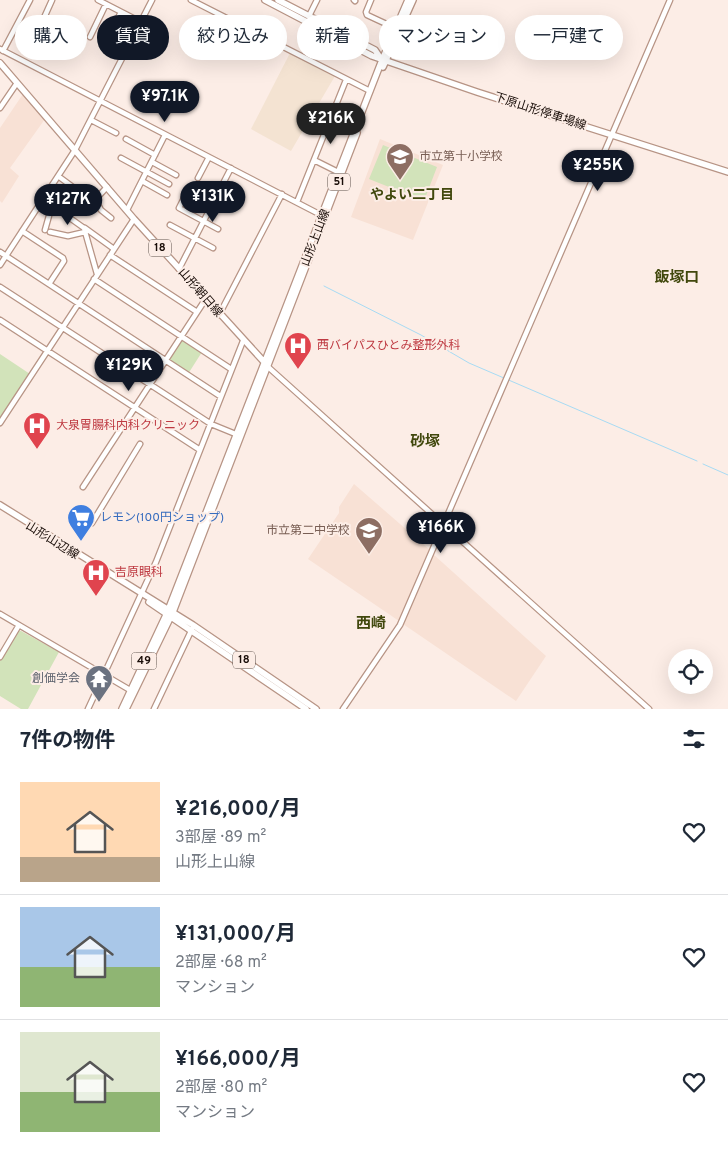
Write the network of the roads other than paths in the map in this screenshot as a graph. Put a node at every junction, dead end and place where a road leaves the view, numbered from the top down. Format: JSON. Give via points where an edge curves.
{"nodes":[{"id":1,"x":30,"y":0,"type":"edge"},
{"id":2,"x":52,"y":0,"type":"edge"},
{"id":3,"x":98,"y":0,"type":"edge"},
{"id":4,"x":152,"y":0,"type":"edge"},
{"id":5,"x":191,"y":0,"type":"edge"},
{"id":6,"x":264,"y":0,"type":"edge"},
{"id":7,"x":278,"y":0,"type":"edge"},
{"id":8,"x":317,"y":0,"type":"edge"},
{"id":9,"x":371,"y":0,"type":"edge"},
{"id":10,"x":408,"y":0,"type":"edge"},
{"id":11,"x":413,"y":0,"type":"edge"},
{"id":12,"x":670,"y":0,"type":"edge"},
{"id":13,"x":106,"y":4,"type":"junction"},
{"id":14,"x":121,"y":12,"type":"junction"},
{"id":15,"x":44,"y":15,"type":"edge"},
{"id":16,"x":119,"y":15,"type":"edge"},
{"id":17,"x":127,"y":15,"type":"edge"},
{"id":18,"x":144,"y":15,"type":"edge"},
{"id":19,"x":307,"y":15,"type":"edge"},
{"id":20,"x":310,"y":15,"type":"edge"},
{"id":21,"x":401,"y":15,"type":"edge"},
{"id":22,"x":406,"y":15,"type":"edge"},
{"id":23,"x":379,"y":21,"type":"edge"},
{"id":24,"x":90,"y":37,"type":"dead end"},
{"id":25,"x":369,"y":47,"type":"edge"},
{"id":26,"x":2,"y":50,"type":"edge"},
{"id":27,"x":379,"y":55,"type":"edge"},
{"id":28,"x":379,"y":58,"type":"edge"},
{"id":29,"x":122,"y":60,"type":"edge"},
{"id":30,"x":384,"y":60,"type":"junction"},
{"id":31,"x":1,"y":68,"type":"edge"},
{"id":32,"x":346,"y":80,"type":"junction"},
{"id":33,"x":17,"y":83,"type":"junction"},
{"id":34,"x":370,"y":91,"type":"junction"},
{"id":35,"x":0,"y":96,"type":"edge"},
{"id":36,"x":6,"y":100,"type":"junction"},
{"id":37,"x":101,"y":100,"type":"junction"},
{"id":38,"x":0,"y":108,"type":"edge"},
{"id":39,"x":91,"y":120,"type":"junction"},
{"id":40,"x":116,"y":133,"type":"dead end"},
{"id":41,"x":166,"y":135,"type":"junction"},
{"id":42,"x":612,"y":136,"type":"junction"},
{"id":43,"x":126,"y":139,"type":"dead end"},
{"id":44,"x":75,"y":150,"type":"junction"},
{"id":45,"x":155,"y":155,"type":"junction"},
{"id":46,"x":209,"y":157,"type":"junction"},
{"id":47,"x":121,"y":158,"type":"dead end"},
{"id":48,"x":314,"y":160,"type":"junction"},
{"id":49,"x":152,"y":162,"type":"junction"},
{"id":50,"x":231,"y":168,"type":"junction"},
{"id":51,"x":146,"y":172,"type":"junction"},
{"id":52,"x":338,"y":172,"type":"junction"},
{"id":53,"x":728,"y":172,"type":"edge"},
{"id":54,"x":176,"y":175,"type":"dead end"},
{"id":55,"x":58,"y":176,"type":"junction"},
{"id":56,"x":198,"y":178,"type":"dead end"},
{"id":57,"x":142,"y":181,"type":"junction"},
{"id":58,"x":169,"y":184,"type":"dead end"},
{"id":59,"x":107,"y":187,"type":"junction"},
{"id":60,"x":282,"y":194,"type":"junction"},
{"id":61,"x":167,"y":195,"type":"dead end"},
{"id":62,"x":43,"y":199,"type":"junction"},
{"id":63,"x":96,"y":201,"type":"junction"},
{"id":64,"x":297,"y":202,"type":"junction"},
{"id":65,"x":212,"y":204,"type":"junction"},
{"id":66,"x":52,"y":205,"type":"junction"},
{"id":67,"x":126,"y":210,"type":"junction"},
{"id":68,"x":321,"y":216,"type":"junction"},
{"id":69,"x":111,"y":218,"type":"dead end"},
{"id":70,"x":134,"y":219,"type":"junction"},
{"id":71,"x":203,"y":221,"type":"junction"},
{"id":72,"x":170,"y":225,"type":"dead end"},
{"id":73,"x":218,"y":229,"type":"dead end"},
{"id":74,"x":85,"y":230,"type":"junction"},
{"id":75,"x":22,"y":232,"type":"junction"},
{"id":76,"x":195,"y":238,"type":"junction"},
{"id":77,"x":213,"y":248,"type":"dead end"},
{"id":78,"x":114,"y":249,"type":"junction"},
{"id":79,"x":0,"y":252,"type":"edge"},
{"id":80,"x":110,"y":255,"type":"junction"},
{"id":81,"x":6,"y":256,"type":"junction"},
{"id":82,"x":0,"y":265,"type":"edge"},
{"id":83,"x":179,"y":269,"type":"junction"},
{"id":84,"x":95,"y":277,"type":"junction"},
{"id":85,"x":49,"y":284,"type":"junction"},
{"id":86,"x":0,"y":287,"type":"edge"},
{"id":87,"x":205,"y":300,"type":"junction"},
{"id":88,"x":78,"y":304,"type":"junction"},
{"id":89,"x":196,"y":312,"type":"junction"},
{"id":90,"x":219,"y":315,"type":"junction"},
{"id":91,"x":0,"y":320,"type":"edge"},
{"id":92,"x":62,"y":328,"type":"junction"},
{"id":93,"x":180,"y":336,"type":"junction"},
{"id":94,"x":243,"y":341,"type":"junction"},
{"id":95,"x":47,"y":350,"type":"junction"},
{"id":96,"x":165,"y":360,"type":"junction"},
{"id":97,"x":265,"y":364,"type":"junction"},
{"id":98,"x":231,"y":369,"type":"junction"},
{"id":99,"x":148,"y":385,"type":"junction"},
{"id":100,"x":220,"y":396,"type":"junction"},
{"id":101,"x":134,"y":407,"type":"junction"},
{"id":102,"x":0,"y":422,"type":"edge"},
{"id":103,"x":210,"y":424,"type":"junction"},
{"id":104,"x":238,"y":435,"type":"junction"},
{"id":105,"x":140,"y":444,"type":"dead end"},
{"id":106,"x":200,"y":450,"type":"junction"},
{"id":107,"x":83,"y":487,"type":"dead end"},
{"id":108,"x":0,"y":504,"type":"edge"},
{"id":109,"x":0,"y":508,"type":"edge"},
{"id":110,"x":92,"y":523,"type":"dead end"},
{"id":111,"x":444,"y":523,"type":"junction"},
{"id":112,"x":141,"y":595,"type":"junction"},
{"id":113,"x":169,"y":613,"type":"junction"},
{"id":114,"x":0,"y":614,"type":"edge"},
{"id":115,"x":19,"y":625,"type":"junction"},
{"id":116,"x":192,"y":630,"type":"junction"},
{"id":117,"x":0,"y":656,"type":"edge"},
{"id":118,"x":104,"y":675,"type":"junction"},
{"id":119,"x":130,"y":690,"type":"junction"},
{"id":120,"x":88,"y":709,"type":"edge"},
{"id":121,"x":122,"y":709,"type":"edge"},
{"id":122,"x":126,"y":709,"type":"edge"},
{"id":123,"x":154,"y":709,"type":"edge"},
{"id":124,"x":306,"y":709,"type":"edge"},
{"id":125,"x":316,"y":709,"type":"edge"},
{"id":126,"x":343,"y":709,"type":"edge"},
{"id":127,"x":649,"y":709,"type":"edge"}],
"edges":[{"from":1,"to":26,"type":"street"},
{"from":2,"to":15,"type":"street"},
{"from":3,"to":13,"type":"street"},
{"from":4,"to":18,"type":"street"},
{"from":5,"to":32,"type":"street"},
{"from":6,"to":28,"type":"main road","name":"下原山形停車場線"},
{"from":7,"to":19,"type":"main road","name":"下原山形停車場線"},
{"from":8,"to":20,"type":"street"},
{"from":9,"to":23,"type":"street","via":[[367,15]]},
{"from":10,"to":21,"type":"main road","name":"山形上山線","number":"51"},
{"from":11,"to":22,"type":"main road","name":"山形上山線","number":"51"},
{"from":12,"to":42,"type":"street"},
{"from":13,"to":14,"type":"street"},
{"from":13,"to":24,"type":"street"},
{"from":14,"to":16,"type":"street"},
{"from":14,"to":17,"type":"street"},
{"from":25,"to":27,"type":"main road","name":"下原山形停車場線"},
{"from":26,"to":37,"type":"street"},
{"from":29,"to":37,"type":"street"},
{"from":30,"to":34,"type":"main road","name":"山形上山線","number":"51"},
{"from":30,"to":42,"type":"main road","name":"下原山形停車場線"},
{"from":30,"to":97,"type":"main road","name":"山形上山線","number":"51"},
{"from":31,"to":33,"type":"main road","name":"山形朝日線","number":"18"},
{"from":32,"to":34,"type":"street"},
{"from":32,"to":48,"type":"street"},
{"from":33,"to":36,"type":"street"},
{"from":33,"to":44,"type":"main road","name":"山形朝日線","number":"18"},
{"from":34,"to":52,"type":"main road","name":"山形上山線","number":"51"},
{"from":35,"to":36,"type":"street"},
{"from":36,"to":38,"type":"street"},
{"from":37,"to":39,"type":"street"},
{"from":37,"to":41,"type":"street"},
{"from":39,"to":40,"type":"street"},
{"from":39,"to":44,"type":"street"},
{"from":41,"to":45,"type":"street"},
{"from":41,"to":46,"type":"street"},
{"from":42,"to":53,"type":"main road","name":"下原山形停車場線"},
{"from":42,"to":111,"type":"street"},
{"from":43,"to":45,"type":"street"},
{"from":44,"to":55,"type":"street"},
{"from":44,"to":59,"type":"main road","name":"山形朝日線","number":"18"},
{"from":45,"to":49,"type":"street"},
{"from":46,"to":50,"type":"street"},
{"from":46,"to":56,"type":"street"},
{"from":47,"to":51,"type":"street"},
{"from":48,"to":52,"type":"street"},
{"from":48,"to":64,"type":"street"},
{"from":49,"to":51,"type":"street"},
{"from":49,"to":54,"type":"street"},
{"from":50,"to":60,"type":"street"},
{"from":50,"to":65,"type":"street"},
{"from":51,"to":57,"type":"street"},
{"from":51,"to":58,"type":"street"},
{"from":52,"to":68,"type":"main road","name":"山形上山線","number":"51"},
{"from":55,"to":62,"type":"street"},
{"from":55,"to":63,"type":"street"},
{"from":57,"to":61,"type":"street"},
{"from":57,"to":67,"type":"street"},
{"from":59,"to":63,"type":"street"},
{"from":59,"to":67,"type":"main road","name":"山形朝日線","number":"18"},
{"from":60,"to":64,"type":"street"},
{"from":60,"to":90,"type":"street"},
{"from":62,"to":66,"type":"street"},
{"from":62,"to":75,"type":"street"},
{"from":63,"to":69,"type":"street"},
{"from":64,"to":68,"type":"street"},
{"from":65,"to":71,"type":"street"},
{"from":65,"to":71,"type":"street","via":[[187,192],[179,208]]},
{"from":66,"to":74,"type":"street"},
{"from":66,"to":74,"type":"street","via":[[47,231],[68,236]]},
{"from":67,"to":70,"type":"main road","name":"山形朝日線","number":"18"},
{"from":68,"to":97,"type":"main road","name":"山形上山線","number":"51"},
{"from":70,"to":78,"type":"street"},
{"from":70,"to":83,"type":"main road","name":"山形朝日線","number":"18"},
{"from":71,"to":73,"type":"street"},
{"from":71,"to":76,"type":"street"},
{"from":72,"to":76,"type":"street"},
{"from":74,"to":78,"type":"street"},
{"from":74,"to":84,"type":"street"},
{"from":75,"to":81,"type":"street"},
{"from":75,"to":85,"type":"street","via":[[63,258]]},
{"from":76,"to":77,"type":"street"},
{"from":76,"to":83,"type":"street"},
{"from":78,"to":80,"type":"street"},
{"from":79,"to":81,"type":"street"},
{"from":80,"to":84,"type":"street"},
{"from":80,"to":89,"type":"street"},
{"from":81,"to":82,"type":"street"},
{"from":81,"to":85,"type":"street"},
{"from":83,"to":87,"type":"main road","name":"山形朝日線","number":"18"},
{"from":84,"to":88,"type":"street"},
{"from":84,"to":93,"type":"street"},
{"from":85,"to":88,"type":"street"},
{"from":86,"to":92,"type":"street"},
{"from":87,"to":89,"type":"street"},
{"from":87,"to":90,"type":"main road","name":"山形朝日線","number":"18"},
{"from":88,"to":92,"type":"street"},
{"from":88,"to":96,"type":"street"},
{"from":89,"to":93,"type":"street"},
{"from":90,"to":94,"type":"main road","name":"山形朝日線","number":"18"},
{"from":91,"to":95,"type":"street"},
{"from":92,"to":95,"type":"street"},
{"from":92,"to":99,"type":"street"},
{"from":93,"to":96,"type":"street"},
{"from":93,"to":98,"type":"street"},
{"from":94,"to":97,"type":"main road","name":"山形朝日線","number":"18"},
{"from":94,"to":98,"type":"street"},
{"from":95,"to":101,"type":"street"},
{"from":95,"to":102,"type":"street"},
{"from":96,"to":99,"type":"street"},
{"from":96,"to":100,"type":"street"},
{"from":97,"to":104,"type":"main road"},
{"from":97,"to":111,"type":"street"},
{"from":98,"to":100,"type":"street"},
{"from":99,"to":101,"type":"street"},
{"from":99,"to":103,"type":"street"},
{"from":100,"to":103,"type":"street"},
{"from":101,"to":106,"type":"street"},
{"from":101,"to":107,"type":"street"},
{"from":103,"to":104,"type":"street"},
{"from":103,"to":106,"type":"street"},
{"from":104,"to":113,"type":"main road"},
{"from":105,"to":110,"type":"street"},
{"from":106,"to":112,"type":"street"},
{"from":108,"to":112,"type":"main road","name":"山形山辺線"},
{"from":109,"to":112,"type":"main road","name":"山形山辺線"},
{"from":111,"to":126,"type":"street","via":[[400,624]]},
{"from":111,"to":127,"type":"street"},
{"from":112,"to":113,"type":"main road","name":"山形山辺線"},
{"from":112,"to":118,"type":"street"},
{"from":113,"to":116,"type":"main road","number":"18"},
{"from":113,"to":119,"type":"main road","number":"49"},
{"from":113,"to":122,"type":"main road","number":"49"},
{"from":113,"to":125,"type":"main road","number":"18"},
{"from":114,"to":115,"type":"street"},
{"from":115,"to":117,"type":"street"},
{"from":115,"to":118,"type":"street"},
{"from":116,"to":123,"type":"street"},
{"from":116,"to":124,"type":"main road","number":"18"},
{"from":118,"to":119,"type":"street"},
{"from":118,"to":120,"type":"street"},
{"from":119,"to":121,"type":"main road","number":"49"}]}
